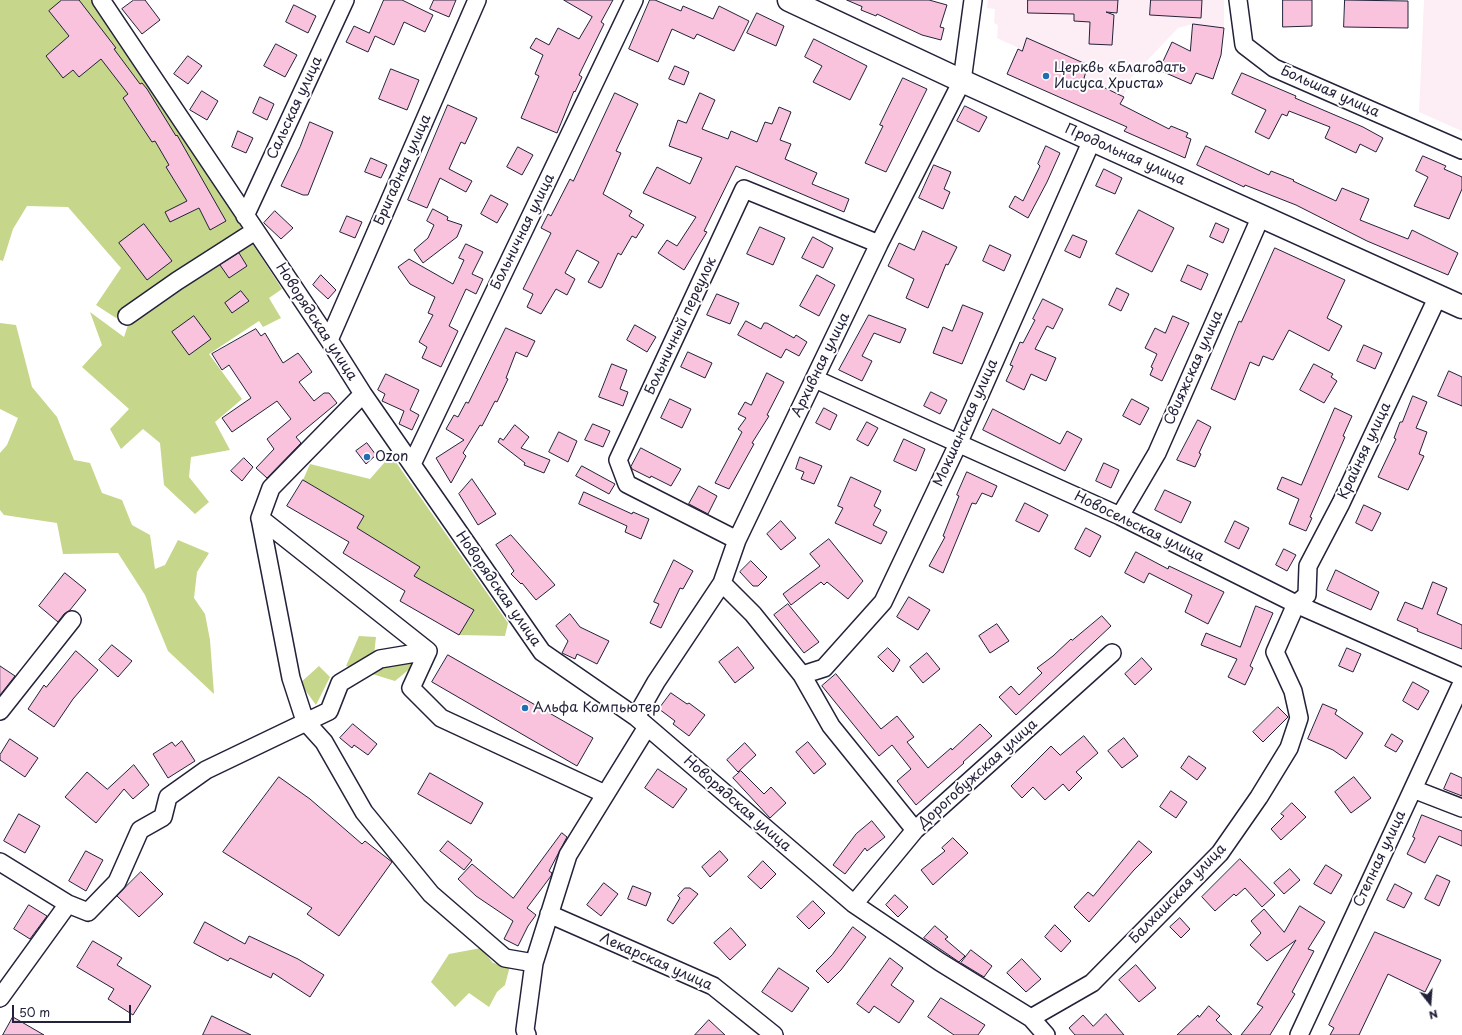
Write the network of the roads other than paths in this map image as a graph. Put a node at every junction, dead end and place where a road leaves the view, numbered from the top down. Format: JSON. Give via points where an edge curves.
{"nodes":[{"id":1,"x":345,"y":0,"type":"edge"},
{"id":2,"x":478,"y":0,"type":"edge"},
{"id":3,"x":634,"y":0,"type":"edge"},
{"id":4,"x":789,"y":0,"type":"edge"},
{"id":5,"x":973,"y":0,"type":"edge"},
{"id":6,"x":1238,"y":0,"type":"edge"},
{"id":7,"x":109,"y":4,"type":"edge"},
{"id":8,"x":962,"y":81,"type":"junction"},
{"id":9,"x":1092,"y":140,"type":"junction"},
{"id":10,"x":1462,"y":150,"type":"edge"},
{"id":11,"x":245,"y":216,"type":"junction"},
{"id":12,"x":1261,"y":216,"type":"junction"},
{"id":13,"x":255,"y":231,"type":"junction"},
{"id":14,"x":879,"y":244,"type":"junction"},
{"id":15,"x":1438,"y":296,"type":"junction"},
{"id":16,"x":1462,"y":307,"type":"edge"},
{"id":17,"x":127,"y":316,"type":"dead end"},
{"id":18,"x":329,"y":340,"type":"junction"},
{"id":19,"x":815,"y":378,"type":"junction"},
{"id":20,"x":363,"y":394,"type":"junction"},
{"id":21,"x":958,"y":444,"type":"junction"},
{"id":22,"x":412,"y":464,"type":"junction"},
{"id":23,"x":1120,"y":516,"type":"junction"},
{"id":24,"x":260,"y":518,"type":"junction"},
{"id":25,"x":737,"y":540,"type":"junction"},
{"id":26,"x":722,"y":584,"type":"junction"},
{"id":27,"x":1296,"y":604,"type":"junction"},
{"id":28,"x":72,"y":620,"type":"dead end"},
{"id":29,"x":428,"y":651,"type":"junction"},
{"id":30,"x":1112,"y":653,"type":"dead end"},
{"id":31,"x":802,"y":675,"type":"junction"},
{"id":32,"x":1462,"y":677,"type":"edge"},
{"id":33,"x":1462,"y":683,"type":"edge"},
{"id":34,"x":0,"y":712,"type":"edge"},
{"id":35,"x":305,"y":721,"type":"junction"},
{"id":36,"x":642,"y":722,"type":"junction"},
{"id":37,"x":1413,"y":789,"type":"junction"},
{"id":38,"x":606,"y":794,"type":"junction"},
{"id":39,"x":1462,"y":808,"type":"edge"},
{"id":40,"x":915,"y":830,"type":"junction"},
{"id":41,"x":0,"y":862,"type":"edge"},
{"id":42,"x":68,"y":904,"type":"junction"},
{"id":43,"x":854,"y":904,"type":"junction"},
{"id":44,"x":549,"y":914,"type":"junction"},
{"id":45,"x":534,"y":963,"type":"junction"},
{"id":46,"x":0,"y":998,"type":"edge"},
{"id":47,"x":1030,"y":1018,"type":"junction"},
{"id":48,"x":527,"y":1035,"type":"edge"},
{"id":49,"x":774,"y":1035,"type":"edge"},
{"id":50,"x":1046,"y":1035,"type":"edge"},
{"id":51,"x":1299,"y":1035,"type":"edge"}],
"edges":[{"from":1,"to":11,"type":"street","name":"Сальская улица"},
{"from":2,"to":18,"type":"street","name":"Бригадная улица"},
{"from":3,"to":22,"type":"street","name":"Больничная улица"},
{"from":4,"to":8,"type":"main road","name":"Продольная улица"},
{"from":5,"to":8,"type":"street","name":"Архивная улица"},
{"from":6,"to":10,"type":"street","name":"Большая улица","via":[[1244,45],[1274,68]]},
{"from":7,"to":11,"type":"street","name":"Новорядская улица"},
{"from":8,"to":9,"type":"main road","name":"Продольная улица"},
{"from":8,"to":14,"type":"street","name":"Архивная улица"},
{"from":9,"to":12,"type":"main road","name":"Продольная улица"},
{"from":9,"to":21,"type":"street","name":"Мокшанская улица"},
{"from":11,"to":13,"type":"street","name":"Новорядская улица"},
{"from":12,"to":15,"type":"main road","name":"Продольная улица"},
{"from":12,"to":23,"type":"street","name":"Свияжская улица","via":[[1157,453]]},
{"from":13,"to":17,"type":"street"},
{"from":13,"to":18,"type":"street","name":"Новорядская улица"},
{"from":14,"to":19,"type":"street","name":"Архивная улица"},
{"from":14,"to":25,"type":"street","name":"Больничный переулок","via":[[744,189],[618,460],[627,484]]},
{"from":15,"to":16,"type":"main road","name":"Продольная улица"},
{"from":15,"to":27,"type":"street","name":"Крайняя улица","via":[[1341,503],[1308,566],[1307,595]]},
{"from":18,"to":20,"type":"street","name":"Новорядская улица"},
{"from":19,"to":21,"type":"street","name":"Новосельская улица"},
{"from":19,"to":25,"type":"street","name":"Архивная улица"},
{"from":20,"to":22,"type":"street","name":"Новорядская улица"},
{"from":20,"to":24,"type":"street","via":[[271,488]]},
{"from":21,"to":23,"type":"street","name":"Новосельская улица"},
{"from":21,"to":31,"type":"street","name":"Мокшанская улица","via":[[883,602],[824,668]]},
{"from":22,"to":36,"type":"street","name":"Новорядская улица","via":[[542,652]]},
{"from":23,"to":27,"type":"street","name":"Новосельская улица"},
{"from":24,"to":29,"type":"street"},
{"from":24,"to":35,"type":"street","via":[[291,678]]},
{"from":25,"to":26,"type":"street","name":"Архивная улица"},
{"from":26,"to":31,"type":"street","via":[[753,614]]},
{"from":26,"to":36,"type":"street","name":"Архивная улица","via":[[656,682]]},
{"from":27,"to":32,"type":"street","name":"Новосельская улица"},
{"from":27,"to":47,"type":"street","name":"Балхашская улица","via":[[1275,652],[1293,691],[1299,718],[1289,748],[1259,797],[1220,853],[1092,983]]},
{"from":28,"to":34,"type":"street"},
{"from":29,"to":35,"type":"street","via":[[380,659],[340,683],[329,711]]},
{"from":29,"to":38,"type":"street","via":[[411,688],[441,718]]},
{"from":30,"to":40,"type":"street","name":"Дорогобужская улица"},
{"from":31,"to":40,"type":"street","via":[[831,726]]},
{"from":33,"to":37,"type":"street","name":"Степная улица"},
{"from":35,"to":42,"type":"street","via":[[206,770],[168,796],[163,817],[140,830],[117,882],[88,912]]},
{"from":35,"to":45,"type":"street","via":[[324,742],[364,812],[431,894],[505,958]]},
{"from":36,"to":38,"type":"street","name":"Архивная улица"},
{"from":36,"to":43,"type":"street","name":"Новорядская улица"},
{"from":37,"to":39,"type":"street"},
{"from":37,"to":51,"type":"street","name":"Степная улица"},
{"from":38,"to":44,"type":"street","name":"Архивная улица","via":[[568,855]]},
{"from":40,"to":43,"type":"street","name":"Дорогобужская улица"},
{"from":41,"to":42,"type":"street"},
{"from":42,"to":46,"type":"street"},
{"from":43,"to":47,"type":"street","name":"Новорядская улица"},
{"from":44,"to":45,"type":"street","name":"Архивная улица"},
{"from":44,"to":49,"type":"street","name":"Лекарская улица","via":[[713,986]]},
{"from":45,"to":48,"type":"street","name":"Архивная улица","via":[[525,1030]]},
{"from":47,"to":50,"type":"street","name":"Новорядская улица"}]}
